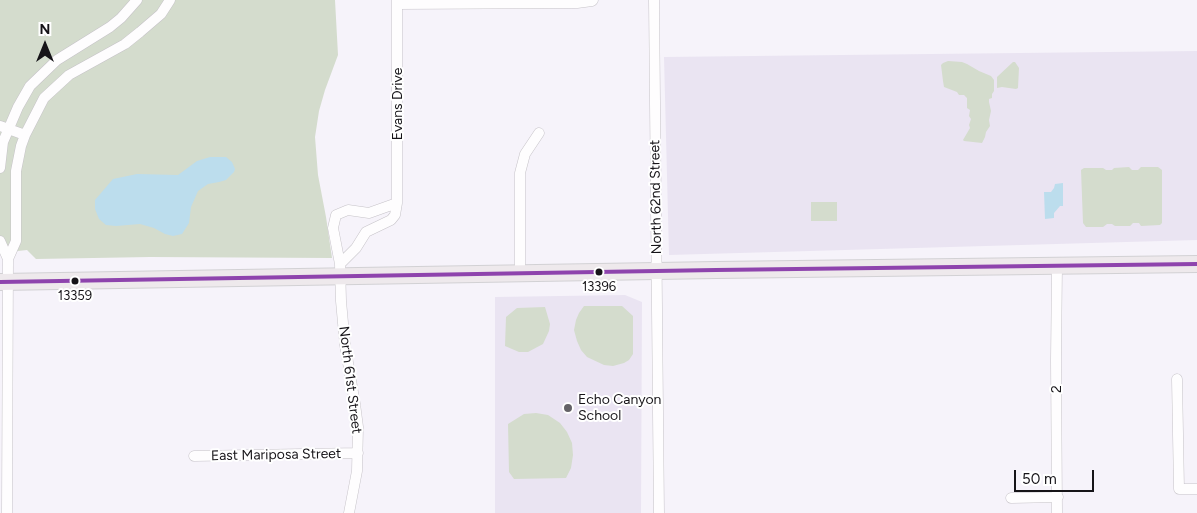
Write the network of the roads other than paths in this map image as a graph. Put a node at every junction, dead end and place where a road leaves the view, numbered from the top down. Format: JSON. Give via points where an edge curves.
{"nodes":[{"id":1,"x":137,"y":0,"type":"edge"},
{"id":2,"x":170,"y":0,"type":"edge"},
{"id":3,"x":593,"y":0,"type":"edge"},
{"id":4,"x":654,"y":0,"type":"edge"},
{"id":5,"x":397,"y":2,"type":"edge"},
{"id":6,"x":4,"y":128,"type":"edge"},
{"id":7,"x":25,"y":134,"type":"junction"},
{"id":8,"x":539,"y":134,"type":"dead end"},
{"id":9,"x":0,"y":168,"type":"edge"},
{"id":10,"x":397,"y":203,"type":"junction"},
{"id":11,"x":360,"y":212,"type":"junction"},
{"id":12,"x":366,"y":232,"type":"junction"},
{"id":13,"x":0,"y":241,"type":"edge"},
{"id":14,"x":8,"y":259,"type":"junction"},
{"id":15,"x":1197,"y":264,"type":"edge"},
{"id":16,"x":1057,"y":265,"type":"junction"},
{"id":17,"x":341,"y":270,"type":"junction"},
{"id":18,"x":657,"y":270,"type":"junction"},
{"id":19,"x":520,"y":274,"type":"junction"},
{"id":20,"x":4,"y":282,"type":"edge"},
{"id":21,"x":1177,"y":379,"type":"dead end"},
{"id":22,"x":358,"y":453,"type":"junction"},
{"id":23,"x":194,"y":456,"type":"dead end"},
{"id":24,"x":3,"y":465,"type":"edge"},
{"id":25,"x":1197,"y":489,"type":"edge"},
{"id":26,"x":1011,"y":498,"type":"dead end"},
{"id":27,"x":1058,"y":498,"type":"junction"},
{"id":28,"x":7,"y":513,"type":"edge"},
{"id":29,"x":349,"y":513,"type":"edge"},
{"id":30,"x":659,"y":513,"type":"edge"},
{"id":31,"x":1058,"y":513,"type":"edge"}],
"edges":[{"from":1,"to":6,"type":"street","via":[[116,22],[57,60],[30,86]]},
{"from":2,"to":7,"type":"street","via":[[161,14],[125,44],[69,75],[44,98]]},
{"from":3,"to":5,"type":"street","name":"Evans Drive","via":[[577,3]]},
{"from":4,"to":18,"type":"street","name":"North 62nd Street"},
{"from":5,"to":10,"type":"street","name":"Evans Drive"},
{"from":6,"to":7,"type":"street"},
{"from":6,"to":9,"type":"street"},
{"from":7,"to":14,"type":"street","via":[[16,171],[16,241]]},
{"from":8,"to":19,"type":"street","via":[[525,154],[520,173]]},
{"from":10,"to":11,"type":"street","via":[[369,213]]},
{"from":10,"to":12,"type":"street","via":[[391,220]]},
{"from":11,"to":12,"type":"street","via":[[368,222]]},
{"from":11,"to":17,"type":"street","via":[[348,210],[336,215],[333,228]]},
{"from":12,"to":17,"type":"street"},
{"from":13,"to":14,"type":"street"},
{"from":14,"to":20,"type":"street"},
{"from":15,"to":16,"type":"main road"},
{"from":16,"to":18,"type":"main road"},
{"from":16,"to":27,"type":"street","name":"2"},
{"from":17,"to":19,"type":"main road"},
{"from":17,"to":20,"type":"main road"},
{"from":17,"to":22,"type":"street","name":"North 61st Street","via":[[345,345],[357,419]]},
{"from":18,"to":19,"type":"main road"},
{"from":18,"to":30,"type":"street","name":"North 62nd Street"},
{"from":20,"to":24,"type":"street"},
{"from":21,"to":25,"type":"street","via":[[1179,489]]},
{"from":22,"to":23,"type":"street","name":"East Mariposa Street"},
{"from":22,"to":29,"type":"street","name":"North 61st Street"},
{"from":24,"to":28,"type":"street"},
{"from":26,"to":27,"type":"street"},
{"from":27,"to":31,"type":"street","name":"2"}]}
